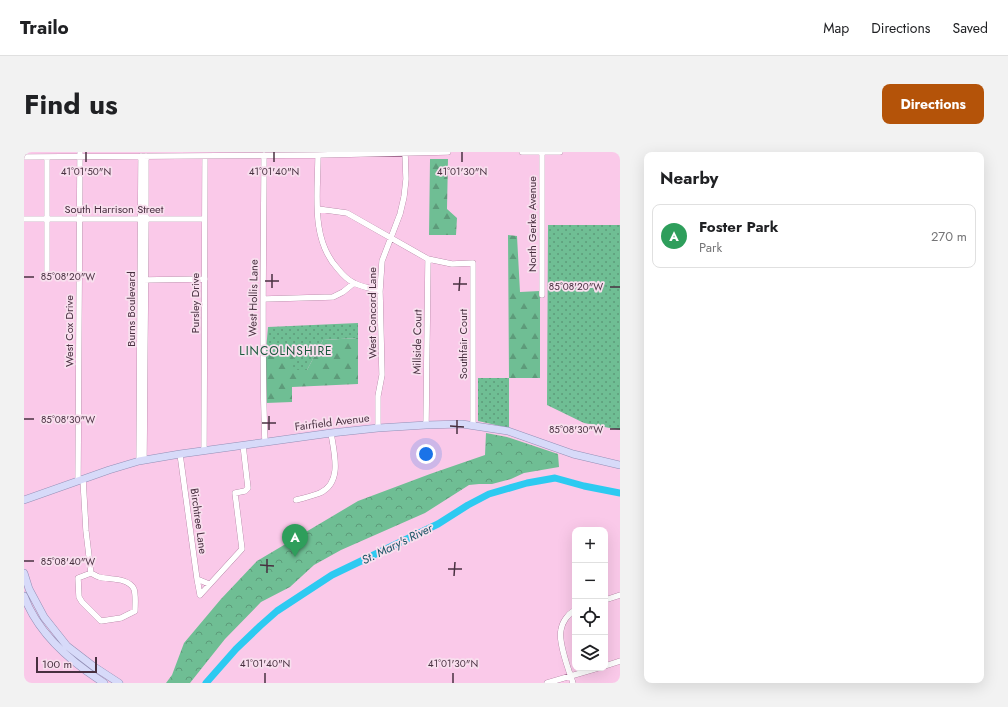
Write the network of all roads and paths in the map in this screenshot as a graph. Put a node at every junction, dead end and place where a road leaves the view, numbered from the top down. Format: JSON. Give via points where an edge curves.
{"nodes":[{"id":1,"x":448,"y":152,"type":"edge"},
{"id":2,"x":522,"y":152,"type":"edge"},
{"id":3,"x":542,"y":152,"type":"edge"},
{"id":4,"x":560,"y":152,"type":"edge"},
{"id":5,"x":292,"y":153,"type":"edge"},
{"id":6,"x":405,"y":153,"type":"edge"},
{"id":7,"x":80,"y":154,"type":"edge"},
{"id":8,"x":264,"y":154,"type":"junction"},
{"id":9,"x":318,"y":155,"type":"junction"},
{"id":10,"x":143,"y":156,"type":"junction"},
{"id":11,"x":206,"y":156,"type":"junction"},
{"id":12,"x":24,"y":157,"type":"edge"},
{"id":13,"x":47,"y":157,"type":"junction"},
{"id":14,"x":318,"y":209,"type":"junction"},
{"id":15,"x":24,"y":219,"type":"edge"},
{"id":16,"x":47,"y":219,"type":"junction"},
{"id":17,"x":79,"y":219,"type":"junction"},
{"id":18,"x":144,"y":219,"type":"junction"},
{"id":19,"x":204,"y":219,"type":"junction"},
{"id":20,"x":390,"y":239,"type":"junction"},
{"id":21,"x":428,"y":259,"type":"junction"},
{"id":22,"x":47,"y":278,"type":"dead end"},
{"id":23,"x":205,"y":279,"type":"junction"},
{"id":24,"x":143,"y":280,"type":"junction"},
{"id":25,"x":354,"y":283,"type":"junction"},
{"id":26,"x":380,"y":290,"type":"junction"},
{"id":27,"x":542,"y":295,"type":"dead end"},
{"id":28,"x":264,"y":298,"type":"junction"},
{"id":29,"x":426,"y":425,"type":"junction"},
{"id":30,"x":473,"y":425,"type":"junction"},
{"id":31,"x":378,"y":428,"type":"junction"},
{"id":32,"x":331,"y":433,"type":"junction"},
{"id":33,"x":265,"y":442,"type":"junction"},
{"id":34,"x":243,"y":445,"type":"junction"},
{"id":35,"x":204,"y":451,"type":"junction"},
{"id":36,"x":180,"y":454,"type":"junction"},
{"id":37,"x":142,"y":460,"type":"junction"},
{"id":38,"x":620,"y":465,"type":"edge"},
{"id":39,"x":81,"y":480,"type":"junction"},
{"id":40,"x":24,"y":500,"type":"edge"},
{"id":41,"x":296,"y":500,"type":"dead end"},
{"id":42,"x":24,"y":573,"type":"edge"},
{"id":43,"x":91,"y":573,"type":"junction"},
{"id":44,"x":197,"y":579,"type":"junction"},
{"id":45,"x":209,"y":584,"type":"junction"},
{"id":46,"x":620,"y":595,"type":"edge"},
{"id":47,"x":24,"y":596,"type":"edge"},
{"id":48,"x":608,"y":599,"type":"edge"},
{"id":49,"x":572,"y":613,"type":"edge"},
{"id":50,"x":620,"y":661,"type":"edge"},
{"id":51,"x":608,"y":665,"type":"edge"},
{"id":52,"x":588,"y":671,"type":"edge"},
{"id":53,"x":571,"y":676,"type":"junction"},
{"id":54,"x":104,"y":683,"type":"edge"},
{"id":55,"x":119,"y":683,"type":"edge"},
{"id":56,"x":547,"y":683,"type":"edge"},
{"id":57,"x":573,"y":683,"type":"edge"}],
"edges":[{"from":1,"to":6,"type":"street"},
{"from":2,"to":3,"type":"street"},
{"from":3,"to":4,"type":"street"},
{"from":3,"to":27,"type":"street","name":"North Gerke Avenue"},
{"from":5,"to":8,"type":"street"},
{"from":5,"to":9,"type":"street"},
{"from":6,"to":9,"type":"street"},
{"from":6,"to":20,"type":"street","name":"West Concord Lane","via":[[404,197]]},
{"from":7,"to":10,"type":"street"},
{"from":7,"to":13,"type":"street"},
{"from":7,"to":17,"type":"street","name":"West Cox Drive"},
{"from":8,"to":11,"type":"street"},
{"from":8,"to":28,"type":"street","name":"West Hollis Lane"},
{"from":9,"to":14,"type":"street"},
{"from":10,"to":11,"type":"street"},
{"from":10,"to":18,"type":"street","name":"Burns Boulevard"},
{"from":11,"to":19,"type":"street","name":"Pursley Drive"},
{"from":12,"to":13,"type":"street"},
{"from":13,"to":16,"type":"street"},
{"from":14,"to":20,"type":"street","via":[[347,214]]},
{"from":14,"to":25,"type":"street","via":[[318,232],[326,253],[341,273]]},
{"from":15,"to":16,"type":"street","name":"South Harrison Street"},
{"from":16,"to":17,"type":"street","name":"South Harrison Street"},
{"from":16,"to":22,"type":"street"},
{"from":17,"to":18,"type":"street","name":"South Harrison Street"},
{"from":17,"to":39,"type":"street","name":"West Cox Drive"},
{"from":18,"to":19,"type":"street","name":"South Harrison Street"},
{"from":18,"to":24,"type":"street","name":"Burns Boulevard"},
{"from":19,"to":23,"type":"street","name":"Pursley Drive"},
{"from":20,"to":21,"type":"street"},
{"from":20,"to":26,"type":"street","name":"West Concord Lane","via":[[382,261]]},
{"from":21,"to":29,"type":"street","name":"Millside Court"},
{"from":21,"to":30,"type":"street","name":"Southfair Court","via":[[452,264],[473,263]]},
{"from":23,"to":24,"type":"street"},
{"from":23,"to":35,"type":"street","name":"Pursley Drive"},
{"from":24,"to":37,"type":"street","name":"Burns Boulevard"},
{"from":25,"to":26,"type":"street"},
{"from":25,"to":28,"type":"street","via":[[333,297]]},
{"from":26,"to":31,"type":"street","name":"West Concord Lane","via":[[382,375],[378,396]]},
{"from":28,"to":33,"type":"street","name":"West Hollis Lane","via":[[262,368]]},
{"from":29,"to":30,"type":"main road","name":"Fairfield Avenue"},
{"from":29,"to":31,"type":"main road","name":"Fairfield Avenue"},
{"from":30,"to":38,"type":"main road","name":"Fairfield Avenue","via":[[508,431],[573,454]]},
{"from":31,"to":32,"type":"main road","name":"Fairfield Avenue"},
{"from":32,"to":33,"type":"main road","name":"Fairfield Avenue"},
{"from":32,"to":41,"type":"street","via":[[336,467],[333,481],[320,493]]},
{"from":33,"to":34,"type":"main road","name":"Fairfield Avenue"},
{"from":34,"to":35,"type":"main road","name":"Fairfield Avenue"},
{"from":34,"to":45,"type":"street","via":[[248,488],[235,493],[242,549]]},
{"from":35,"to":36,"type":"main road","name":"Fairfield Avenue"},
{"from":36,"to":37,"type":"main road","name":"Fairfield Avenue"},
{"from":36,"to":44,"type":"street","name":"Birchtree Lane"},
{"from":37,"to":39,"type":"main road","name":"Fairfield Avenue"},
{"from":39,"to":40,"type":"main road","name":"Fairfield Avenue"},
{"from":39,"to":43,"type":"street","name":"West Cox Drive"},
{"from":42,"to":55,"type":"main road","via":[[29,589],[44,617],[68,646]]},
{"from":43,"to":43,"type":"street","via":[[130,584],[134,588],[135,611],[121,618],[101,620],[79,597],[78,578]]},
{"from":44,"to":45,"type":"street"},
{"from":44,"to":45,"type":"street","name":"Birchtree Lane","via":[[200,594]]},
{"from":46,"to":48,"type":"street"},
{"from":47,"to":54,"type":"main road","via":[[52,641],[66,655]]},
{"from":49,"to":53,"type":"street","via":[[564,620],[560,631]]},
{"from":50,"to":51,"type":"street"},
{"from":52,"to":53,"type":"street"},
{"from":53,"to":56,"type":"street"},
{"from":53,"to":57,"type":"street"}]}
